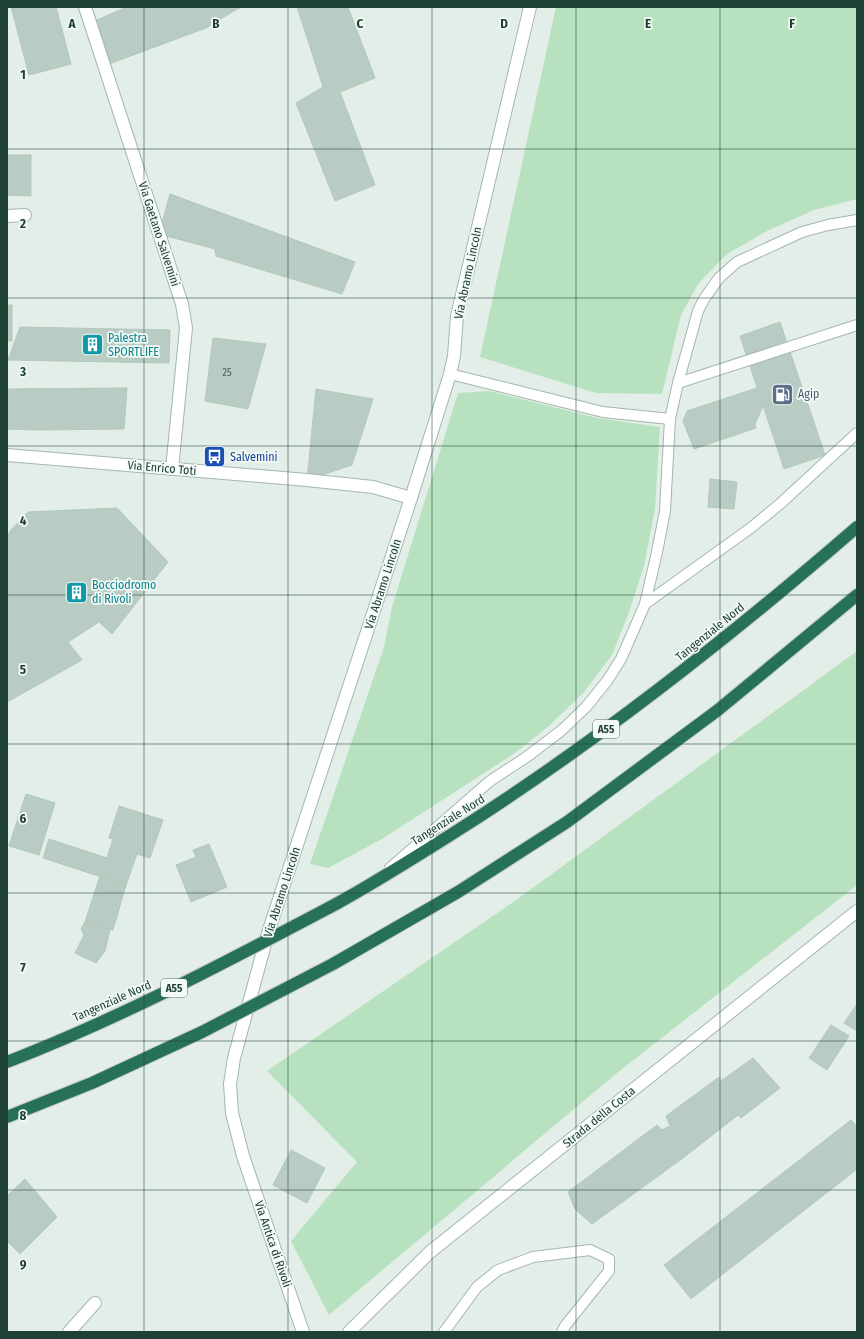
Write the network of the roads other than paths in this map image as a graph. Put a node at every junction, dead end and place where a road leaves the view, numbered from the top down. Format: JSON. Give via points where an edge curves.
{"nodes":[{"id":1,"x":85,"y":7,"type":"edge"},
{"id":2,"x":530,"y":7,"type":"edge"},
{"id":3,"x":25,"y":215,"type":"dead end"},
{"id":4,"x":7,"y":216,"type":"edge"},
{"id":5,"x":857,"y":220,"type":"edge"},
{"id":6,"x":857,"y":324,"type":"edge"},
{"id":7,"x":450,"y":374,"type":"junction"},
{"id":8,"x":678,"y":383,"type":"junction"},
{"id":9,"x":670,"y":419,"type":"junction"},
{"id":10,"x":857,"y":433,"type":"edge"},
{"id":11,"x":7,"y":455,"type":"edge"},
{"id":12,"x":172,"y":469,"type":"junction"},
{"id":13,"x":412,"y":498,"type":"junction"},
{"id":14,"x":857,"y":527,"type":"edge"},
{"id":15,"x":857,"y":594,"type":"edge"},
{"id":16,"x":645,"y":604,"type":"junction"},
{"id":17,"x":372,"y":884,"type":"junction"},
{"id":18,"x":857,"y":911,"type":"edge"},
{"id":19,"x":7,"y":1062,"type":"edge"},
{"id":20,"x":7,"y":1117,"type":"edge"},
{"id":21,"x":243,"y":1156,"type":"joint"},
{"id":22,"x":95,"y":1303,"type":"dead end"},
{"id":23,"x":69,"y":1332,"type":"edge"},
{"id":24,"x":303,"y":1332,"type":"edge"},
{"id":25,"x":349,"y":1332,"type":"edge"},
{"id":26,"x":444,"y":1332,"type":"edge"},
{"id":27,"x":562,"y":1332,"type":"edge"}],
"edges":[{"from":1,"to":12,"type":"street","name":"Via Gaetano Salvemini","via":[[182,304],[186,328]]},
{"from":2,"to":7,"type":"street","name":"Via Abramo Lincoln","via":[[459,308]]},
{"from":3,"to":4,"type":"street"},
{"from":5,"to":8,"type":"lane","via":[[802,232],[737,262],[719,278],[698,311]]},
{"from":6,"to":8,"type":"lane"},
{"from":7,"to":9,"type":"lane","via":[[603,412]]},
{"from":7,"to":13,"type":"street","name":"Via Abramo Lincoln"},
{"from":8,"to":9,"type":"lane"},
{"from":9,"to":16,"type":"lane","via":[[665,510]]},
{"from":10,"to":16,"type":"lane","via":[[764,517]]},
{"from":11,"to":12,"type":"street","name":"Via Enrico Toti"},
{"from":12,"to":13,"type":"street","name":"Via Enrico Toti","via":[[373,487]]},
{"from":13,"to":21,"type":"street","name":"Via Abramo Lincoln","via":[[268,933],[234,1058],[230,1084],[232,1112]]},
{"from":14,"to":17,"type":"highway","name":"Tangenziale Nord","number":"A55","via":[[710,651],[621,718],[512,796]]},
{"from":15,"to":20,"type":"highway","bridge":true,"via":[[718,710],[566,822],[458,892],[332,964],[188,1038],[92,1083]]},
{"from":16,"to":17,"type":"lane","via":[[621,658],[586,707],[528,756],[490,780]]},
{"from":17,"to":19,"type":"highway","name":"Tangenziale Nord","number":"A55","bridge":true,"via":[[240,955],[141,1004]]},
{"from":18,"to":25,"type":"street","name":"Strada della Costa","via":[[430,1252]]},
{"from":21,"to":24,"type":"street","name":"Via Antica di Rivoli"},
{"from":22,"to":23,"type":"street"},
{"from":26,"to":27,"type":"lane","via":[[477,1287],[498,1270],[533,1257],[590,1250],[609,1258],[609,1271]]}]}
